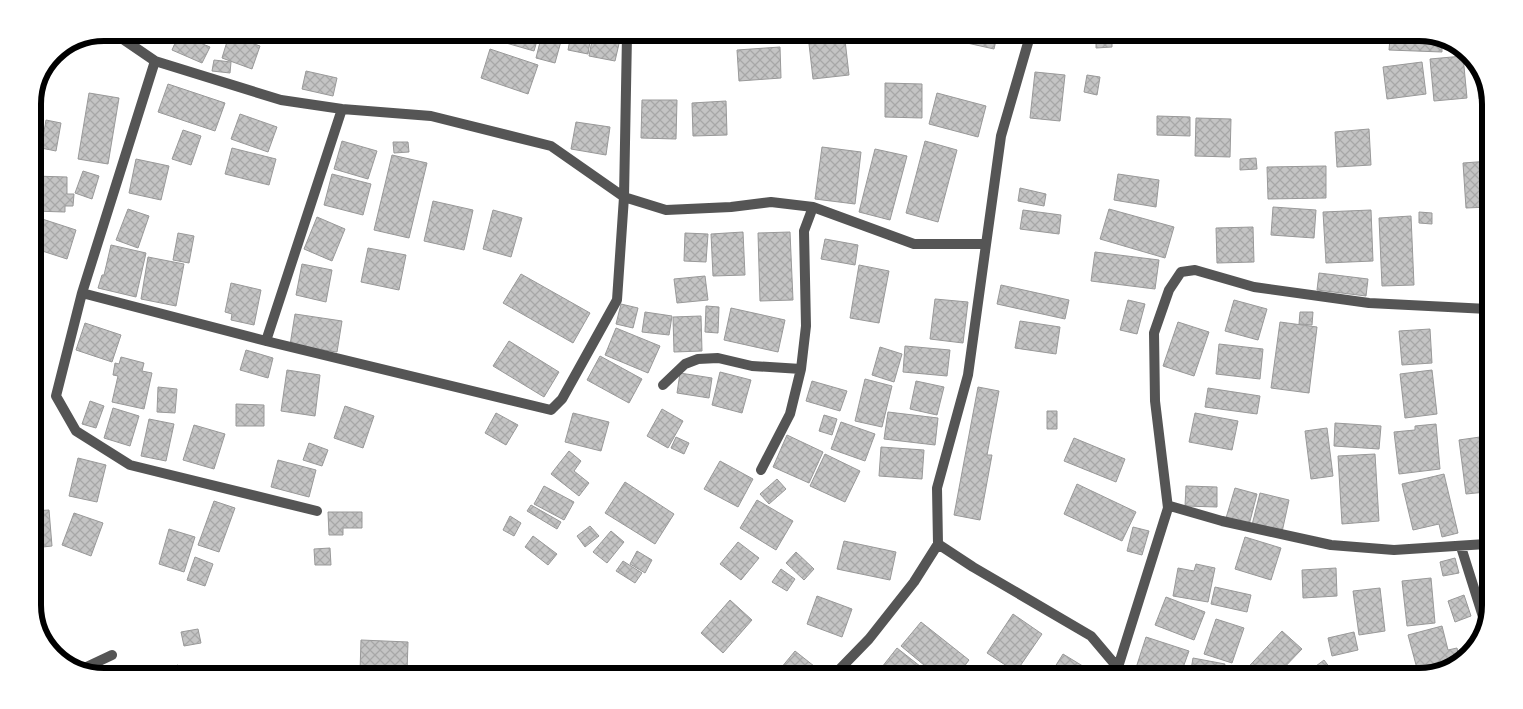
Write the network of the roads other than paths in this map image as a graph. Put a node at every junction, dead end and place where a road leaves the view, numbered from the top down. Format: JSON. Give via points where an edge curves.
{"nodes":[{"id":1,"x":127,"y":41,"type":"edge"},
{"id":2,"x":627,"y":41,"type":"edge"},
{"id":3,"x":1029,"y":41,"type":"edge"},
{"id":4,"x":155,"y":61,"type":"junction"},
{"id":5,"x":342,"y":109,"type":"junction"},
{"id":6,"x":624,"y":197,"type":"junction"},
{"id":7,"x":814,"y":207,"type":"junction"},
{"id":8,"x":986,"y":244,"type":"junction"},
{"id":9,"x":82,"y":293,"type":"junction"},
{"id":10,"x":1482,"y":310,"type":"edge"},
{"id":11,"x":266,"y":341,"type":"junction"},
{"id":12,"x":801,"y":369,"type":"junction"},
{"id":13,"x":663,"y":385,"type":"dead end"},
{"id":14,"x":761,"y":470,"type":"dead end"},
{"id":15,"x":1168,"y":508,"type":"junction"},
{"id":16,"x":317,"y":511,"type":"dead end"},
{"id":17,"x":938,"y":544,"type":"junction"},
{"id":18,"x":1482,"y":544,"type":"edge"},
{"id":19,"x":1461,"y":546,"type":"junction"},
{"id":20,"x":1481,"y":612,"type":"edge"},
{"id":21,"x":112,"y":655,"type":"dead end"},
{"id":22,"x":89,"y":666,"type":"edge"},
{"id":23,"x":841,"y":668,"type":"edge"},
{"id":24,"x":1118,"y":668,"type":"edge"},
{"id":25,"x":1122,"y":668,"type":"edge"}],
"edges":[{"from":1,"to":4,"type":"street"},
{"from":2,"to":6,"type":"street"},
{"from":3,"to":8,"type":"street","via":[[1001,136]]},
{"from":4,"to":5,"type":"street","via":[[282,100]]},
{"from":4,"to":9,"type":"street"},
{"from":5,"to":6,"type":"street","via":[[431,116],[551,146]]},
{"from":5,"to":11,"type":"street"},
{"from":6,"to":7,"type":"street","via":[[666,210],[770,202]]},
{"from":6,"to":11,"type":"street","via":[[617,300],[562,399],[551,410]]},
{"from":7,"to":8,"type":"street","via":[[914,244]]},
{"from":7,"to":12,"type":"street","via":[[804,231],[806,326]]},
{"from":8,"to":17,"type":"street","via":[[968,375],[937,488]]},
{"from":9,"to":11,"type":"street"},
{"from":9,"to":16,"type":"street","via":[[56,396],[76,431],[130,465]]},
{"from":10,"to":15,"type":"street","via":[[1369,303],[1254,287],[1195,270],[1182,272],[1169,290],[1154,333],[1155,401]]},
{"from":12,"to":13,"type":"street","via":[[752,366],[718,358],[698,359],[684,364]]},
{"from":12,"to":14,"type":"street","via":[[790,414]]},
{"from":15,"to":19,"type":"street","via":[[1331,545],[1394,550]]},
{"from":15,"to":25,"type":"street"},
{"from":17,"to":23,"type":"street","via":[[914,582],[869,639]]},
{"from":17,"to":24,"type":"street","via":[[1091,636]]},
{"from":18,"to":19,"type":"street"},
{"from":19,"to":20,"type":"street"},
{"from":21,"to":22,"type":"street"}]}
